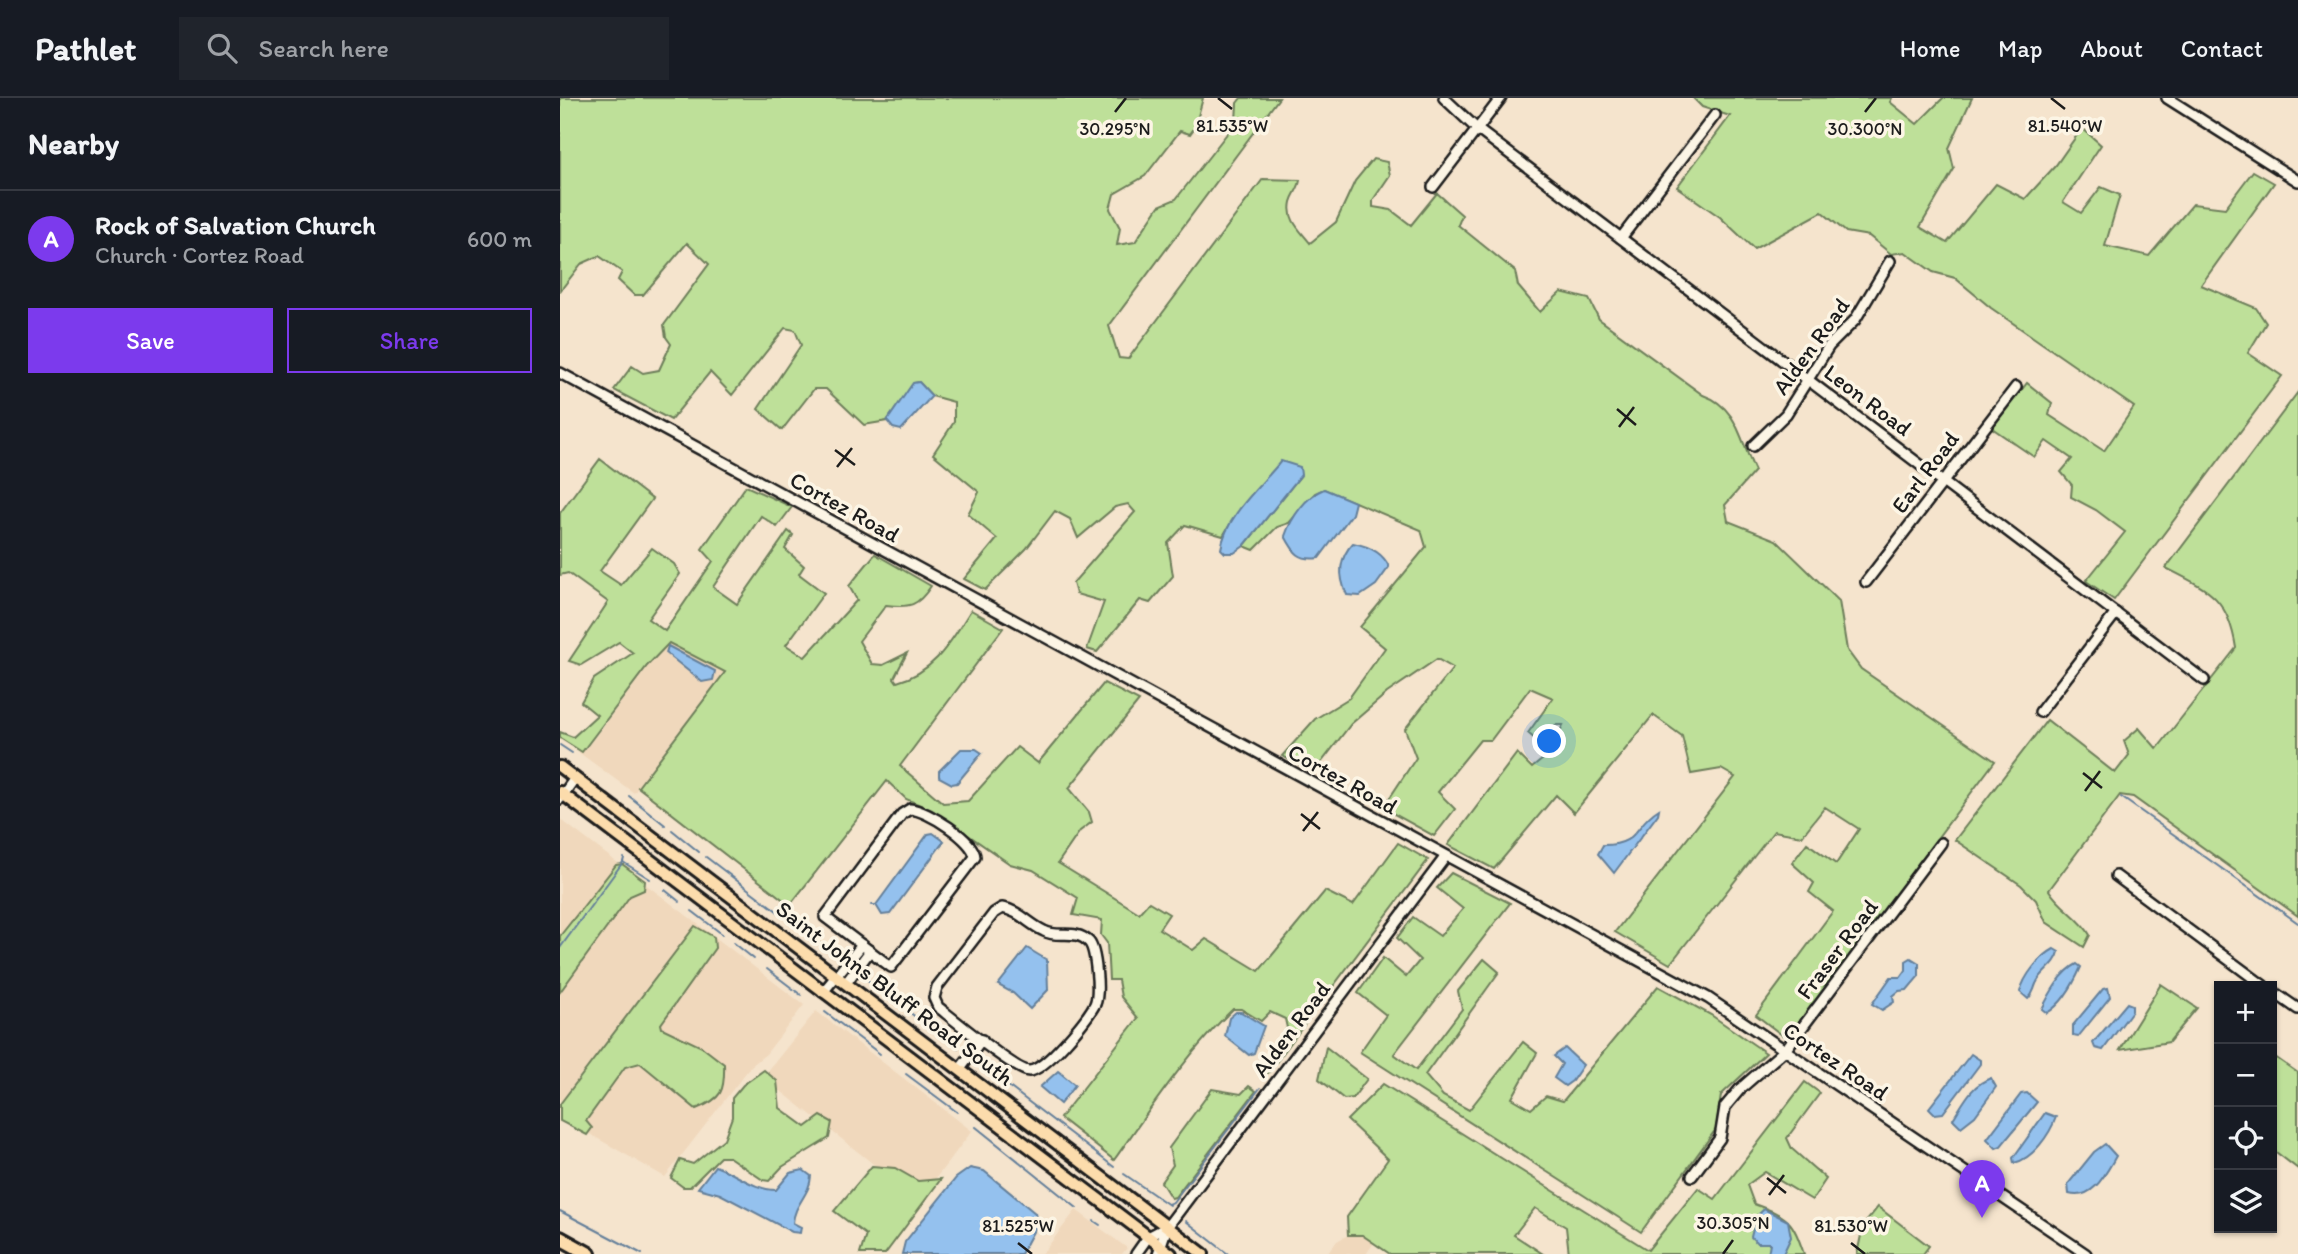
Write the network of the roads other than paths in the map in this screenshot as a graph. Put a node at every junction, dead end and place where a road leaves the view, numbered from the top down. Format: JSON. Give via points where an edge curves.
{"nodes":[{"id":1,"x":1444,"y":98,"type":"edge"},
{"id":2,"x":1501,"y":98,"type":"edge"},
{"id":3,"x":2167,"y":98,"type":"edge"},
{"id":4,"x":1715,"y":116,"type":"dead end"},
{"id":5,"x":1477,"y":129,"type":"junction"},
{"id":6,"x":2298,"y":181,"type":"edge"},
{"id":7,"x":1433,"y":187,"type":"dead end"},
{"id":8,"x":1621,"y":238,"type":"junction"},
{"id":9,"x":1890,"y":261,"type":"dead end"},
{"id":10,"x":560,"y":373,"type":"edge"},
{"id":11,"x":1808,"y":379,"type":"junction"},
{"id":12,"x":2016,"y":387,"type":"dead end"},
{"id":13,"x":1754,"y":446,"type":"dead end"},
{"id":14,"x":1943,"y":481,"type":"junction"},
{"id":15,"x":1866,"y":582,"type":"dead end"},
{"id":16,"x":2116,"y":613,"type":"junction"},
{"id":17,"x":2204,"y":680,"type":"dead end"},
{"id":18,"x":2040,"y":712,"type":"dead end"},
{"id":19,"x":560,"y":767,"type":"edge"},
{"id":20,"x":575,"y":778,"type":"junction"},
{"id":21,"x":561,"y":795,"type":"edge"},
{"id":22,"x":1941,"y":843,"type":"dead end"},
{"id":23,"x":1446,"y":856,"type":"junction"},
{"id":24,"x":2116,"y":876,"type":"dead end"},
{"id":25,"x":866,"y":948,"type":"junction"},
{"id":26,"x":836,"y":976,"type":"junction"},
{"id":27,"x":2257,"y":981,"type":"edge"},
{"id":28,"x":846,"y":983,"type":"junction"},
{"id":29,"x":823,"y":992,"type":"junction"},
{"id":30,"x":2277,"y":994,"type":"edge"},
{"id":31,"x":2298,"y":1009,"type":"edge"},
{"id":32,"x":982,"y":1040,"type":"junction"},
{"id":33,"x":1786,"y":1049,"type":"junction"},
{"id":34,"x":960,"y":1069,"type":"junction"},
{"id":35,"x":1692,"y":1176,"type":"dead end"},
{"id":36,"x":1167,"y":1227,"type":"junction"},
{"id":37,"x":1148,"y":1237,"type":"junction"},
{"id":38,"x":560,"y":1238,"type":"edge"},
{"id":39,"x":1164,"y":1252,"type":"edge"},
{"id":40,"x":589,"y":1254,"type":"edge"},
{"id":41,"x":1136,"y":1254,"type":"edge"},
{"id":42,"x":1203,"y":1254,"type":"edge"},
{"id":43,"x":2086,"y":1254,"type":"edge"}],
"edges":[{"from":1,"to":5,"type":"street","name":"Leon Road"},
{"from":2,"to":5,"type":"street"},
{"from":3,"to":6,"type":"street"},
{"from":4,"to":8,"type":"street"},
{"from":5,"to":7,"type":"street"},
{"from":5,"to":8,"type":"street","name":"Leon Road"},
{"from":8,"to":11,"type":"street","name":"Leon Road"},
{"from":9,"to":11,"type":"street","name":"Alden Road","via":[[1855,320],[1829,346]]},
{"from":10,"to":23,"type":"street","name":"Cortez Road"},
{"from":11,"to":13,"type":"street","name":"Alden Road","via":[[1786,414]]},
{"from":11,"to":14,"type":"street","name":"Leon Road"},
{"from":12,"to":14,"type":"street","name":"Earl Road"},
{"from":14,"to":15,"type":"street","name":"Earl Road"},
{"from":14,"to":16,"type":"street","name":"Leon Road"},
{"from":16,"to":17,"type":"street","name":"Leon Road"},
{"from":16,"to":18,"type":"street"},
{"from":19,"to":20,"type":"main road","name":"Saint Johns Bluff Road South"},
{"from":20,"to":21,"type":"street"},
{"from":20,"to":26,"type":"main road","name":"Saint Johns Bluff Road South"},
{"from":21,"to":29,"type":"main road","name":"Saint Johns Bluff Road South"},
{"from":22,"to":33,"type":"street","name":"Fraser Road"},
{"from":23,"to":33,"type":"street","name":"Cortez Road","via":[[1708,998]]},
{"from":23,"to":36,"type":"street","name":"Alden Road"},
{"from":24,"to":27,"type":"street"},
{"from":25,"to":25,"type":"street","via":[[891,967],[975,857],[969,842],[921,810],[902,814],[825,917]]},
{"from":25,"to":26,"type":"street"},
{"from":25,"to":28,"type":"street"},
{"from":26,"to":28,"type":"main road","name":"Saint Johns Bluff Road South"},
{"from":26,"to":29,"type":"street"},
{"from":28,"to":34,"type":"main road","name":"Saint Johns Bluff Road South"},
{"from":29,"to":37,"type":"main road","name":"Saint Johns Bluff Road South"},
{"from":30,"to":31,"type":"street"},
{"from":32,"to":32,"type":"street","via":[[938,1007],[934,998],[937,987],[994,913],[1011,909],[1049,934],[1074,933],[1091,944],[1095,953],[1094,1005],[1065,1044],[1038,1069],[1021,1070]]},
{"from":32,"to":34,"type":"street"},
{"from":33,"to":35,"type":"street","name":"Fraser Road","via":[[1725,1107],[1720,1138]]},
{"from":33,"to":43,"type":"street","name":"Cortez Road"},
{"from":34,"to":36,"type":"main road","name":"Saint Johns Bluff Road South"},
{"from":36,"to":37,"type":"street","name":"Alden Road"},
{"from":36,"to":39,"type":"street","name":"Alden Road"},
{"from":36,"to":42,"type":"main road","name":"Saint Johns Bluff Road South"},
{"from":37,"to":39,"type":"main road","name":"Saint Johns Bluff Road South"},
{"from":37,"to":41,"type":"street","name":"Alden Road"},
{"from":38,"to":40,"type":"highway"}]}
